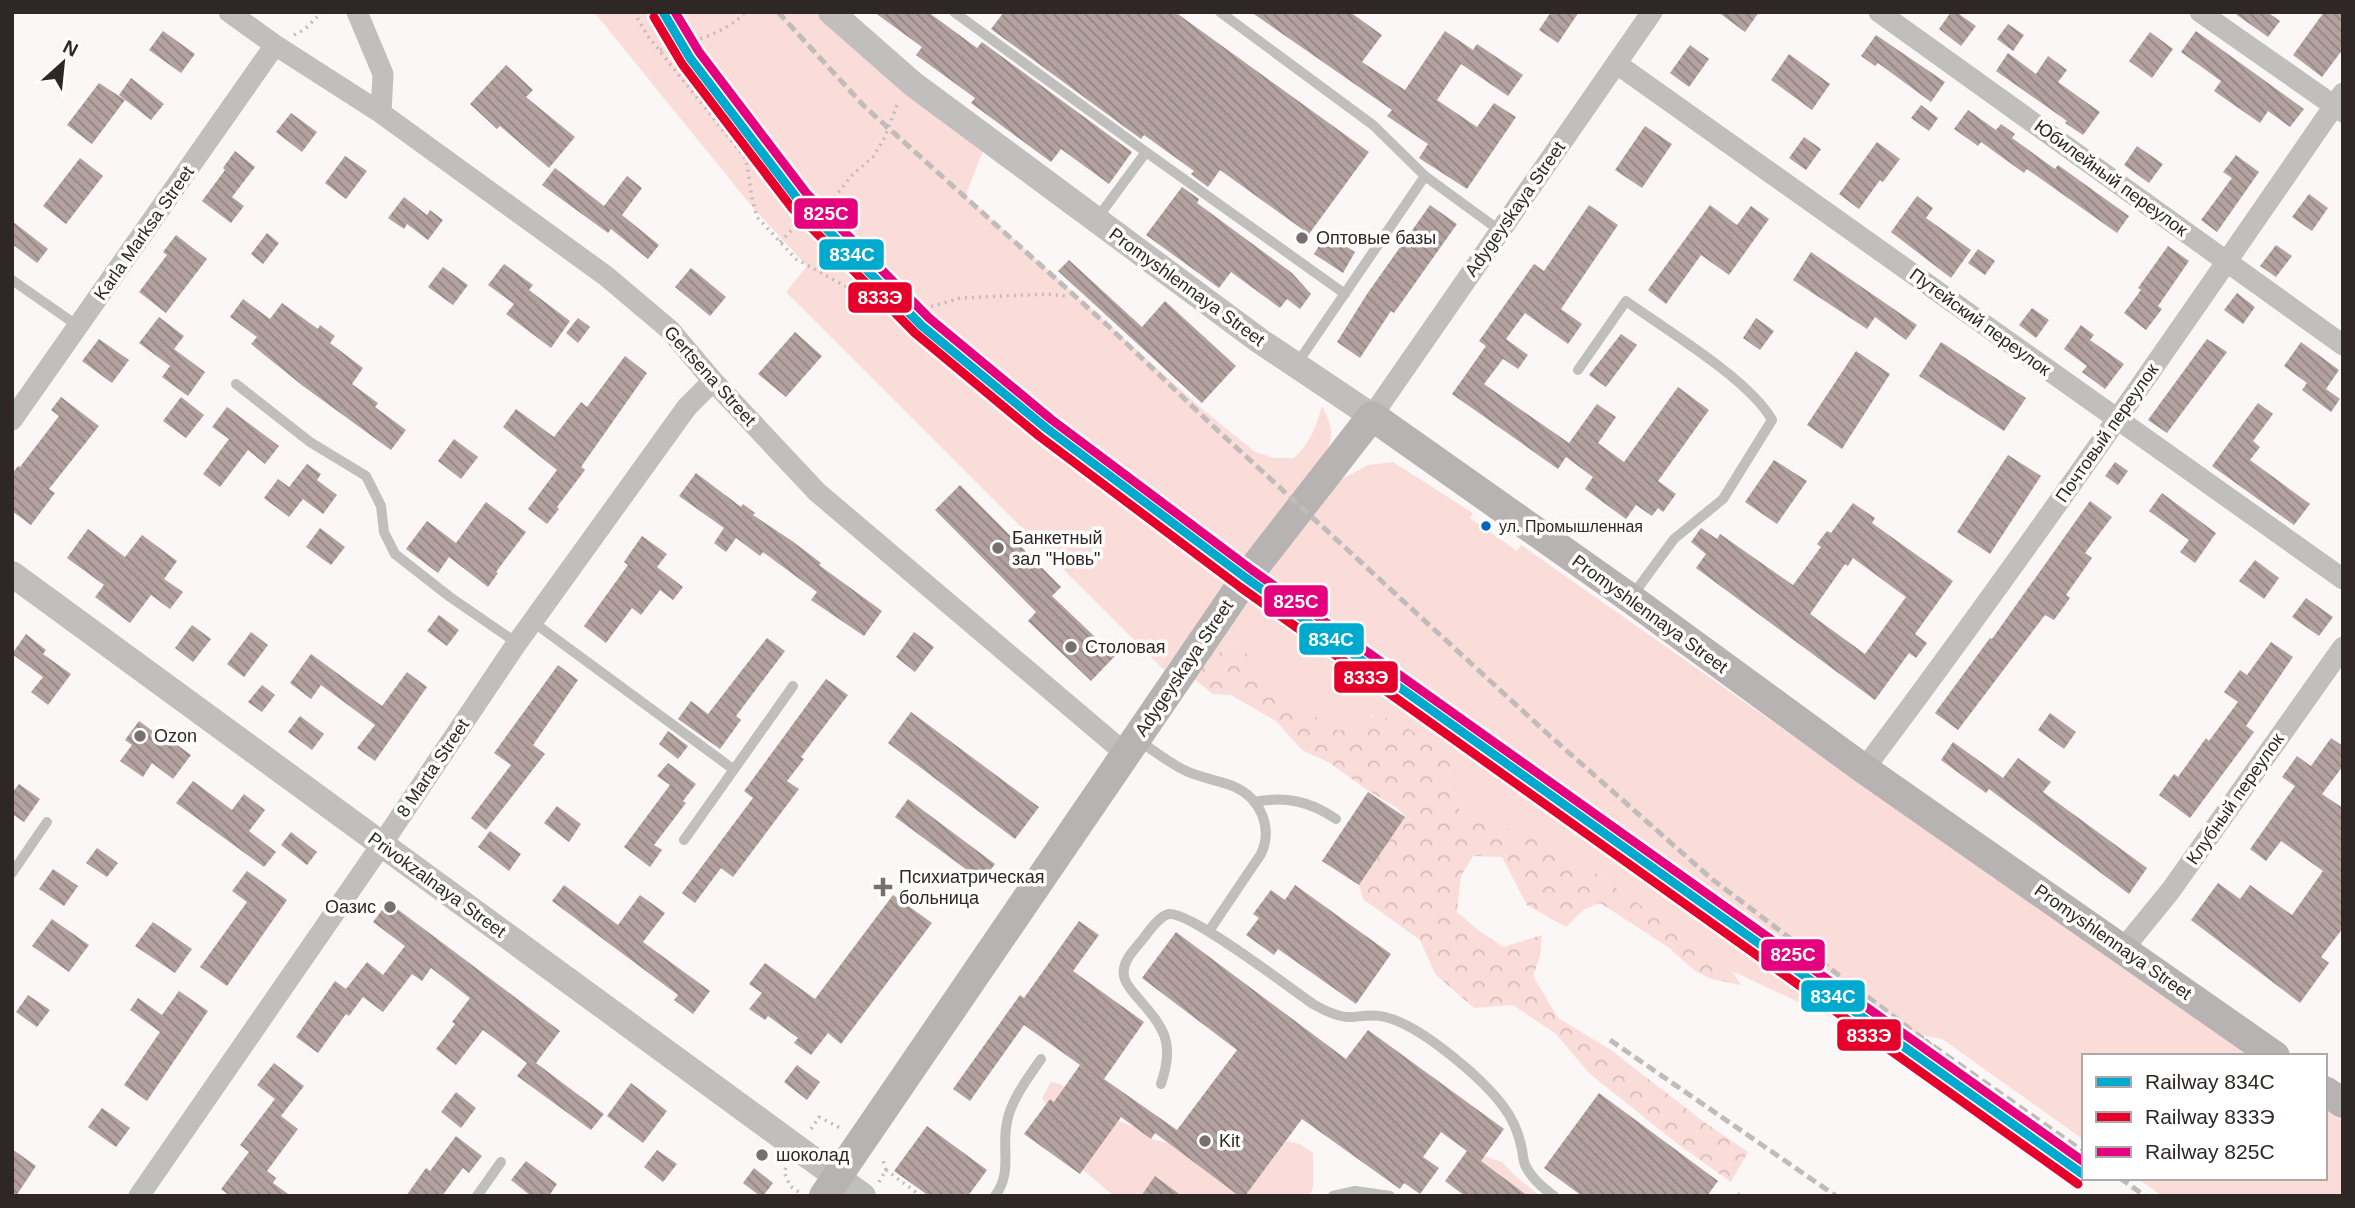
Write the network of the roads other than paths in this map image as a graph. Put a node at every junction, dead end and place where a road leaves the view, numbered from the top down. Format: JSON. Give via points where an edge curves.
{"nodes":[{"id":1,"x":229,"y":12,"type":"edge"},
{"id":2,"x":357,"y":12,"type":"edge"},
{"id":3,"x":954,"y":12,"type":"edge"},
{"id":4,"x":1220,"y":12,"type":"edge"},
{"id":5,"x":1652,"y":12,"type":"edge"},
{"id":6,"x":1879,"y":12,"type":"edge"},
{"id":7,"x":2200,"y":12,"type":"edge"},
{"id":8,"x":844,"y":17,"type":"edge"},
{"id":9,"x":275,"y":45,"type":"junction"},
{"id":10,"x":1618,"y":64,"type":"junction"},
{"id":11,"x":2340,"y":104,"type":"edge"},
{"id":12,"x":381,"y":113,"type":"junction"},
{"id":13,"x":1146,"y":152,"type":"junction"},
{"id":14,"x":1426,"y":176,"type":"junction"},
{"id":15,"x":1096,"y":220,"type":"junction"},
{"id":16,"x":1499,"y":230,"type":"junction"},
{"id":17,"x":2228,"y":262,"type":"junction"},
{"id":18,"x":12,"y":280,"type":"edge"},
{"id":19,"x":1345,"y":294,"type":"junction"},
{"id":20,"x":78,"y":327,"type":"junction"},
{"id":21,"x":2343,"y":345,"type":"edge"},
{"id":22,"x":1296,"y":365,"type":"junction"},
{"id":23,"x":1578,"y":370,"type":"dead end"},
{"id":24,"x":713,"y":381,"type":"junction"},
{"id":25,"x":236,"y":384,"type":"dead end"},
{"id":26,"x":1372,"y":416,"type":"junction"},
{"id":27,"x":12,"y":420,"type":"edge"},
{"id":28,"x":2116,"y":420,"type":"junction"},
{"id":29,"x":12,"y":574,"type":"edge"},
{"id":30,"x":2343,"y":579,"type":"edge"},
{"id":31,"x":1630,"y":598,"type":"junction"},
{"id":32,"x":533,"y":622,"type":"junction"},
{"id":33,"x":517,"y":643,"type":"junction"},
{"id":34,"x":2343,"y":647,"type":"edge"},
{"id":35,"x":793,"y":686,"type":"dead end"},
{"id":36,"x":1131,"y":746,"type":"junction"},
{"id":37,"x":733,"y":769,"type":"junction"},
{"id":38,"x":1864,"y":769,"type":"junction"},
{"id":39,"x":1254,"y":802,"type":"junction"},
{"id":40,"x":1336,"y":819,"type":"dead end"},
{"id":41,"x":47,"y":822,"type":"dead end"},
{"id":42,"x":684,"y":840,"type":"dead end"},
{"id":43,"x":382,"y":844,"type":"junction"},
{"id":44,"x":12,"y":873,"type":"edge"},
{"id":45,"x":1209,"y":931,"type":"junction"},
{"id":46,"x":2123,"y":949,"type":"junction"},
{"id":47,"x":2272,"y":1054,"type":"edge"},
{"id":48,"x":1041,"y":1059,"type":"dead end"},
{"id":49,"x":1161,"y":1084,"type":"dead end"},
{"id":50,"x":2327,"y":1092,"type":"edge"},
{"id":51,"x":2343,"y":1103,"type":"edge"},
{"id":52,"x":501,"y":1162,"type":"dead end"},
{"id":53,"x":831,"y":1186,"type":"edge"},
{"id":54,"x":999,"y":1194,"type":"edge"},
{"id":55,"x":139,"y":1196,"type":"edge"},
{"id":56,"x":477,"y":1196,"type":"edge"},
{"id":57,"x":863,"y":1196,"type":"edge"},
{"id":58,"x":1333,"y":1196,"type":"edge"},
{"id":59,"x":1390,"y":1196,"type":"edge"},
{"id":60,"x":1554,"y":1196,"type":"edge"}],
"edges":[{"from":1,"to":9,"type":"street","name":"Gertsena Street"},
{"from":2,"to":12,"type":"street","via":[[383,74]]},
{"from":3,"to":13,"type":"lane"},
{"from":4,"to":14,"type":"lane","via":[[1373,125]]},
{"from":5,"to":10,"type":"street","name":"Adygeyskaya Street"},
{"from":6,"to":17,"type":"street","name":"Юбилейный переулок"},
{"from":7,"to":11,"type":"street"},
{"from":8,"to":15,"type":"street","name":"Promyshlennaya Street","via":[[908,80]]},
{"from":9,"to":12,"type":"street","name":"Gertsena Street"},
{"from":9,"to":20,"type":"street","name":"Karla Marksa Street"},
{"from":10,"to":16,"type":"street","name":"Adygeyskaya Street"},
{"from":10,"to":28,"type":"street","name":"Путейский переулок"},
{"from":11,"to":17,"type":"street","name":"Почтовый переулок"},
{"from":12,"to":24,"type":"street","name":"Gertsena Street","via":[[606,276],[670,330]]},
{"from":13,"to":15,"type":"lane"},
{"from":13,"to":19,"type":"lane"},
{"from":14,"to":16,"type":"lane"},
{"from":14,"to":19,"type":"lane"},
{"from":15,"to":22,"type":"street","name":"Promyshlennaya Street"},
{"from":16,"to":26,"type":"street","name":"Adygeyskaya Street"},
{"from":17,"to":21,"type":"street","name":"Юбилейный переулок"},
{"from":17,"to":28,"type":"street","name":"Почтовый переулок"},
{"from":18,"to":20,"type":"lane"},
{"from":19,"to":22,"type":"lane"},
{"from":20,"to":27,"type":"street","name":"Karla Marksa Street"},
{"from":22,"to":26,"type":"street","name":"Promyshlennaya Street"},
{"from":23,"to":31,"type":"lane","via":[[1626,301],[1753,395],[1772,420],[1723,499],[1674,539]]},
{"from":24,"to":32,"type":"street","name":"8 Marta Street","via":[[687,407]]},
{"from":24,"to":36,"type":"street","name":"Gertsena Street","via":[[817,492]]},
{"from":25,"to":33,"type":"lane","via":[[310,442],[366,476],[381,506],[384,532],[395,554]]},
{"from":26,"to":31,"type":"main road","name":"Promyshlennaya Street"},
{"from":26,"to":36,"type":"main road","name":"Adygeyskaya Street","via":[[1245,578]]},
{"from":28,"to":30,"type":"street","name":"Путейский переулок"},
{"from":28,"to":38,"type":"street","name":"Почтовый переулок"},
{"from":29,"to":43,"type":"street","name":"Privokzalnaya Street"},
{"from":31,"to":38,"type":"main road","name":"Promyshlennaya Street"},
{"from":32,"to":33,"type":"street","name":"8 Marta Street"},
{"from":32,"to":37,"type":"lane"},
{"from":33,"to":43,"type":"street","name":"8 Marta Street"},
{"from":34,"to":46,"type":"street","name":"Клубный переулок","via":[[2171,890]]},
{"from":35,"to":37,"type":"lane"},
{"from":36,"to":39,"type":"lane","via":[[1201,778],[1235,787]]},
{"from":36,"to":53,"type":"main road","name":"Adygeyskaya Street"},
{"from":37,"to":42,"type":"lane"},
{"from":38,"to":46,"type":"main road","name":"Promyshlennaya Street"},
{"from":39,"to":40,"type":"lane","via":[[1274,798],[1301,801]]},
{"from":39,"to":45,"type":"lane","via":[[1264,817],[1266,843]]},
{"from":41,"to":44,"type":"lane"},
{"from":43,"to":53,"type":"street","name":"Privokzalnaya Street"},
{"from":43,"to":55,"type":"street","name":"8 Marta Street"},
{"from":45,"to":49,"type":"lane","via":[[1169,914],[1125,964],[1130,988],[1164,1032],[1166,1068]]},
{"from":45,"to":60,"type":"lane","via":[[1330,1013],[1384,1016],[1429,1040],[1502,1105],[1516,1128],[1524,1163],[1534,1180]]},
{"from":46,"to":47,"type":"main road","name":"Promyshlennaya Street"},
{"from":48,"to":54,"type":"lane","via":[[1007,1118],[1007,1163]]},
{"from":50,"to":51,"type":"main road"},
{"from":52,"to":56,"type":"lane"},
{"from":53,"to":57,"type":"street","name":"Privokzalnaya Street"},
{"from":58,"to":59,"type":"lane","via":[[1355,1191]]}]}
